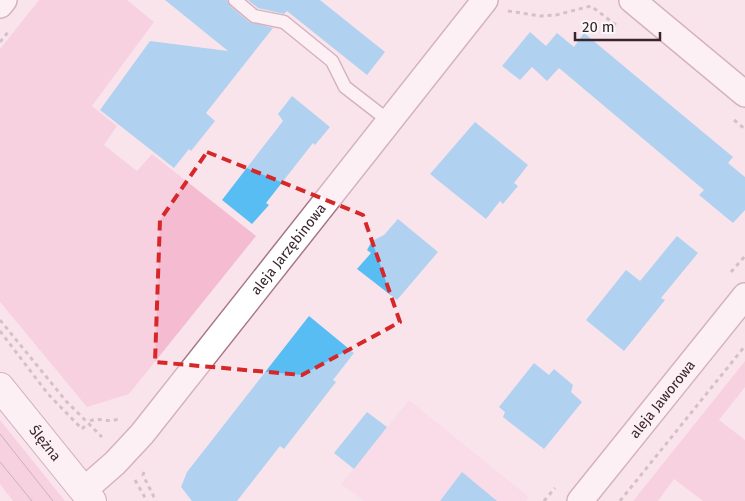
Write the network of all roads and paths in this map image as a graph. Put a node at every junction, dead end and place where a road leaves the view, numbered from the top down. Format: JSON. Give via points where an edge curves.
{"nodes":[{"id":1,"x":4,"y":0,"type":"edge"},
{"id":2,"x":235,"y":0,"type":"edge"},
{"id":3,"x":485,"y":0,"type":"edge"},
{"id":4,"x":632,"y":0,"type":"edge"},
{"id":5,"x":0,"y":5,"type":"edge"},
{"id":6,"x":591,"y":6,"type":"dead end"},
{"id":7,"x":503,"y":17,"type":"dead end"},
{"id":8,"x":745,"y":94,"type":"edge"},
{"id":9,"x":389,"y":121,"type":"junction"},
{"id":10,"x":745,"y":296,"type":"edge"},
{"id":11,"x":0,"y":320,"type":"edge"},
{"id":12,"x":0,"y":331,"type":"edge"},
{"id":13,"x":745,"y":346,"type":"edge"},
{"id":14,"x":0,"y":387,"type":"edge"},
{"id":15,"x":122,"y":418,"type":"dead end"},
{"id":16,"x":90,"y":421,"type":"dead end"},
{"id":17,"x":85,"y":426,"type":"dead end"},
{"id":18,"x":106,"y":441,"type":"dead end"},
{"id":19,"x":145,"y":467,"type":"dead end"},
{"id":20,"x":134,"y":477,"type":"dead end"},
{"id":21,"x":88,"y":496,"type":"edge"},
{"id":22,"x":147,"y":501,"type":"edge"},
{"id":23,"x":156,"y":501,"type":"edge"},
{"id":24,"x":580,"y":501,"type":"edge"},
{"id":25,"x":620,"y":501,"type":"edge"}],
"edges":[{"from":1,"to":5,"type":"street"},
{"from":2,"to":9,"type":"lane","via":[[254,16],[284,22],[332,61],[345,87]]},
{"from":3,"to":9,"type":"street","name":"aleja Jarzębinowa"},
{"from":4,"to":8,"type":"street"},
{"from":6,"to":7,"type":"path","via":[[548,16],[509,10]]},
{"from":9,"to":21,"type":"street","name":"aleja Jarzębinowa","via":[[142,434]]},
{"from":10,"to":24,"type":"street","name":"aleja Jaworowa"},
{"from":11,"to":18,"type":"path","via":[[66,401]]},
{"from":12,"to":17,"type":"path","via":[[48,394],[82,429]]},
{"from":13,"to":25,"type":"path"},
{"from":14,"to":21,"type":"main road","name":"Ślężna"},
{"from":15,"to":16,"type":"path"},
{"from":19,"to":23,"type":"path","via":[[143,475]]},
{"from":20,"to":22,"type":"path"}]}
